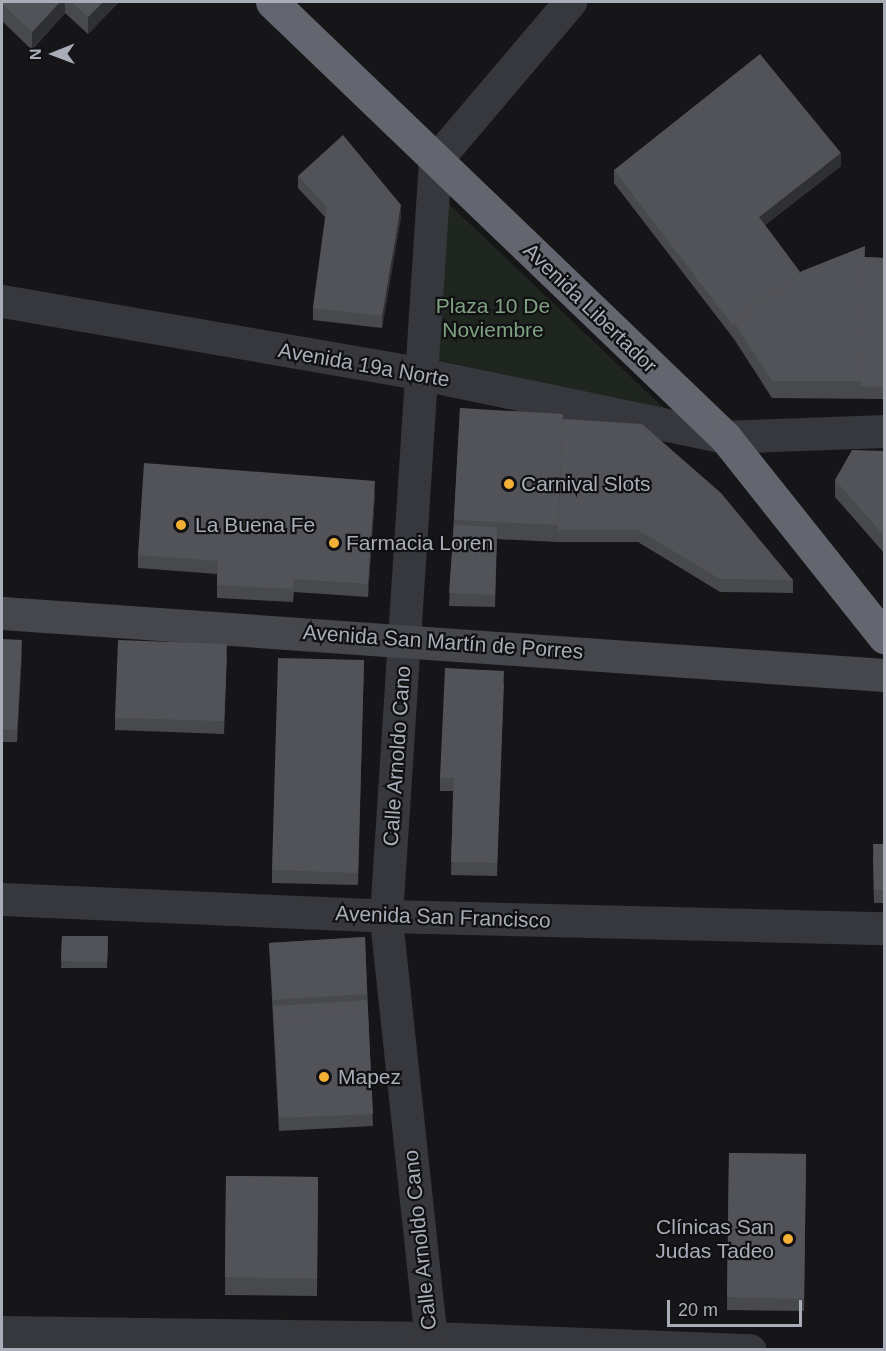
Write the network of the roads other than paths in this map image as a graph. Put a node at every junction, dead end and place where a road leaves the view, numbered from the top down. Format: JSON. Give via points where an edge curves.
{"nodes":[{"id":1,"x":272,"y":2,"type":"edge"},
{"id":2,"x":570,"y":2,"type":"edge"},
{"id":3,"x":435,"y":161,"type":"junction"},
{"id":4,"x":2,"y":301,"type":"edge"},
{"id":5,"x":423,"y":374,"type":"junction"},
{"id":6,"x":885,"y":431,"type":"edge"},
{"id":7,"x":725,"y":437,"type":"junction"},
{"id":8,"x":2,"y":613,"type":"edge"},
{"id":9,"x":885,"y":637,"type":"edge"},
{"id":10,"x":406,"y":638,"type":"junction"},
{"id":11,"x":885,"y":675,"type":"edge"},
{"id":12,"x":2,"y":899,"type":"edge"},
{"id":13,"x":386,"y":916,"type":"junction"},
{"id":14,"x":885,"y":928,"type":"edge"},
{"id":15,"x":2,"y":1332,"type":"edge"},
{"id":16,"x":431,"y":1344,"type":"edge"},
{"id":17,"x":750,"y":1350,"type":"edge"}],
"edges":[{"from":1,"to":3,"type":"highway","name":"Avenida Libertador"},
{"from":2,"to":3,"type":"street"},
{"from":3,"to":5,"type":"street","name":"Calle Arnoldo Cano"},
{"from":3,"to":7,"type":"highway","name":"Avenida Libertador"},
{"from":4,"to":5,"type":"street","name":"Avenida 19a Norte"},
{"from":5,"to":7,"type":"street","name":"Avenida 19a Norte"},
{"from":5,"to":10,"type":"street","name":"Calle Arnoldo Cano"},
{"from":6,"to":7,"type":"street","name":"Avenida 19a Norte"},
{"from":7,"to":9,"type":"highway","name":"Avenida Libertador"},
{"from":8,"to":10,"type":"main road","name":"Avenida San Martín de Porres"},
{"from":10,"to":11,"type":"main road","name":"Avenida San Martín de Porres"},
{"from":10,"to":13,"type":"street","name":"Calle Arnoldo Cano"},
{"from":12,"to":13,"type":"street","name":"Avenida San Francisco"},
{"from":13,"to":14,"type":"street","name":"Avenida San Francisco"},
{"from":13,"to":16,"type":"street","name":"Calle Arnoldo Cano"},
{"from":15,"to":16,"type":"street"},
{"from":16,"to":17,"type":"street"}]}
